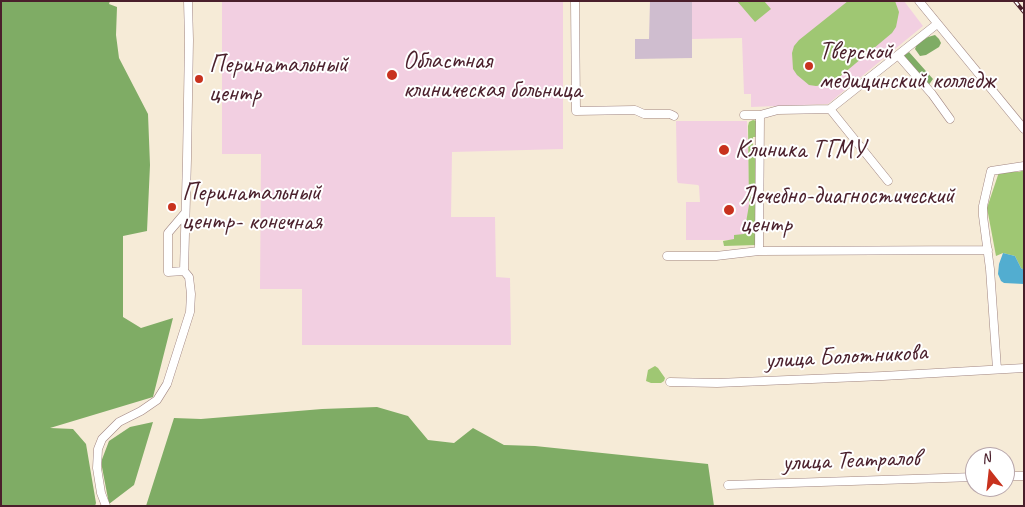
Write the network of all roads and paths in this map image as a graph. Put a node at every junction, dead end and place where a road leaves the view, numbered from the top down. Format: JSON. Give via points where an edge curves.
{"nodes":[{"id":1,"x":188,"y":1,"type":"edge"},
{"id":2,"x":575,"y":1,"type":"edge"},
{"id":3,"x":919,"y":1,"type":"edge"},
{"id":4,"x":937,"y":24,"type":"junction"},
{"id":5,"x":898,"y":56,"type":"junction"},
{"id":6,"x":830,"y":109,"type":"junction"},
{"id":7,"x":744,"y":115,"type":"dead end"},
{"id":8,"x":760,"y":115,"type":"junction"},
{"id":9,"x":674,"y":116,"type":"dead end"},
{"id":10,"x":950,"y":119,"type":"dead end"},
{"id":11,"x":1024,"y":129,"type":"edge"},
{"id":12,"x":1024,"y":166,"type":"edge"},
{"id":13,"x":888,"y":181,"type":"dead end"},
{"id":14,"x":185,"y":214,"type":"junction"},
{"id":15,"x":988,"y":250,"type":"junction"},
{"id":16,"x":759,"y":251,"type":"junction"},
{"id":17,"x":667,"y":256,"type":"dead end"},
{"id":18,"x":184,"y":271,"type":"junction"},
{"id":19,"x":1024,"y":368,"type":"edge"},
{"id":20,"x":997,"y":369,"type":"junction"},
{"id":21,"x":670,"y":382,"type":"dead end"},
{"id":22,"x":965,"y":477,"type":"edge"},
{"id":23,"x":728,"y":485,"type":"dead end"},
{"id":24,"x":106,"y":506,"type":"edge"}],
"edges":[{"from":1,"to":14,"type":"street"},
{"from":2,"to":9,"type":"street","via":[[576,111],[635,110],[644,114]]},
{"from":3,"to":4,"type":"street"},
{"from":4,"to":5,"type":"street"},
{"from":4,"to":11,"type":"street"},
{"from":5,"to":6,"type":"street"},
{"from":5,"to":10,"type":"street"},
{"from":6,"to":8,"type":"street","via":[[778,110]]},
{"from":6,"to":13,"type":"street"},
{"from":7,"to":8,"type":"street"},
{"from":8,"to":16,"type":"street"},
{"from":12,"to":15,"type":"street","via":[[991,171],[983,206]]},
{"from":14,"to":18,"type":"street"},
{"from":14,"to":18,"type":"street","via":[[168,233],[168,272]]},
{"from":15,"to":16,"type":"street"},
{"from":15,"to":20,"type":"street"},
{"from":16,"to":17,"type":"street","via":[[716,256]]},
{"from":18,"to":24,"type":"street","via":[[189,277],[190,312],[167,384],[157,400],[119,422],[106,434],[98,449],[97,468]]},
{"from":19,"to":20,"type":"street","name":"улица Болотникова"},
{"from":20,"to":21,"type":"street","name":"улица Болотникова","via":[[727,383]]},
{"from":22,"to":23,"type":"street","name":"улица Театралов"}]}
